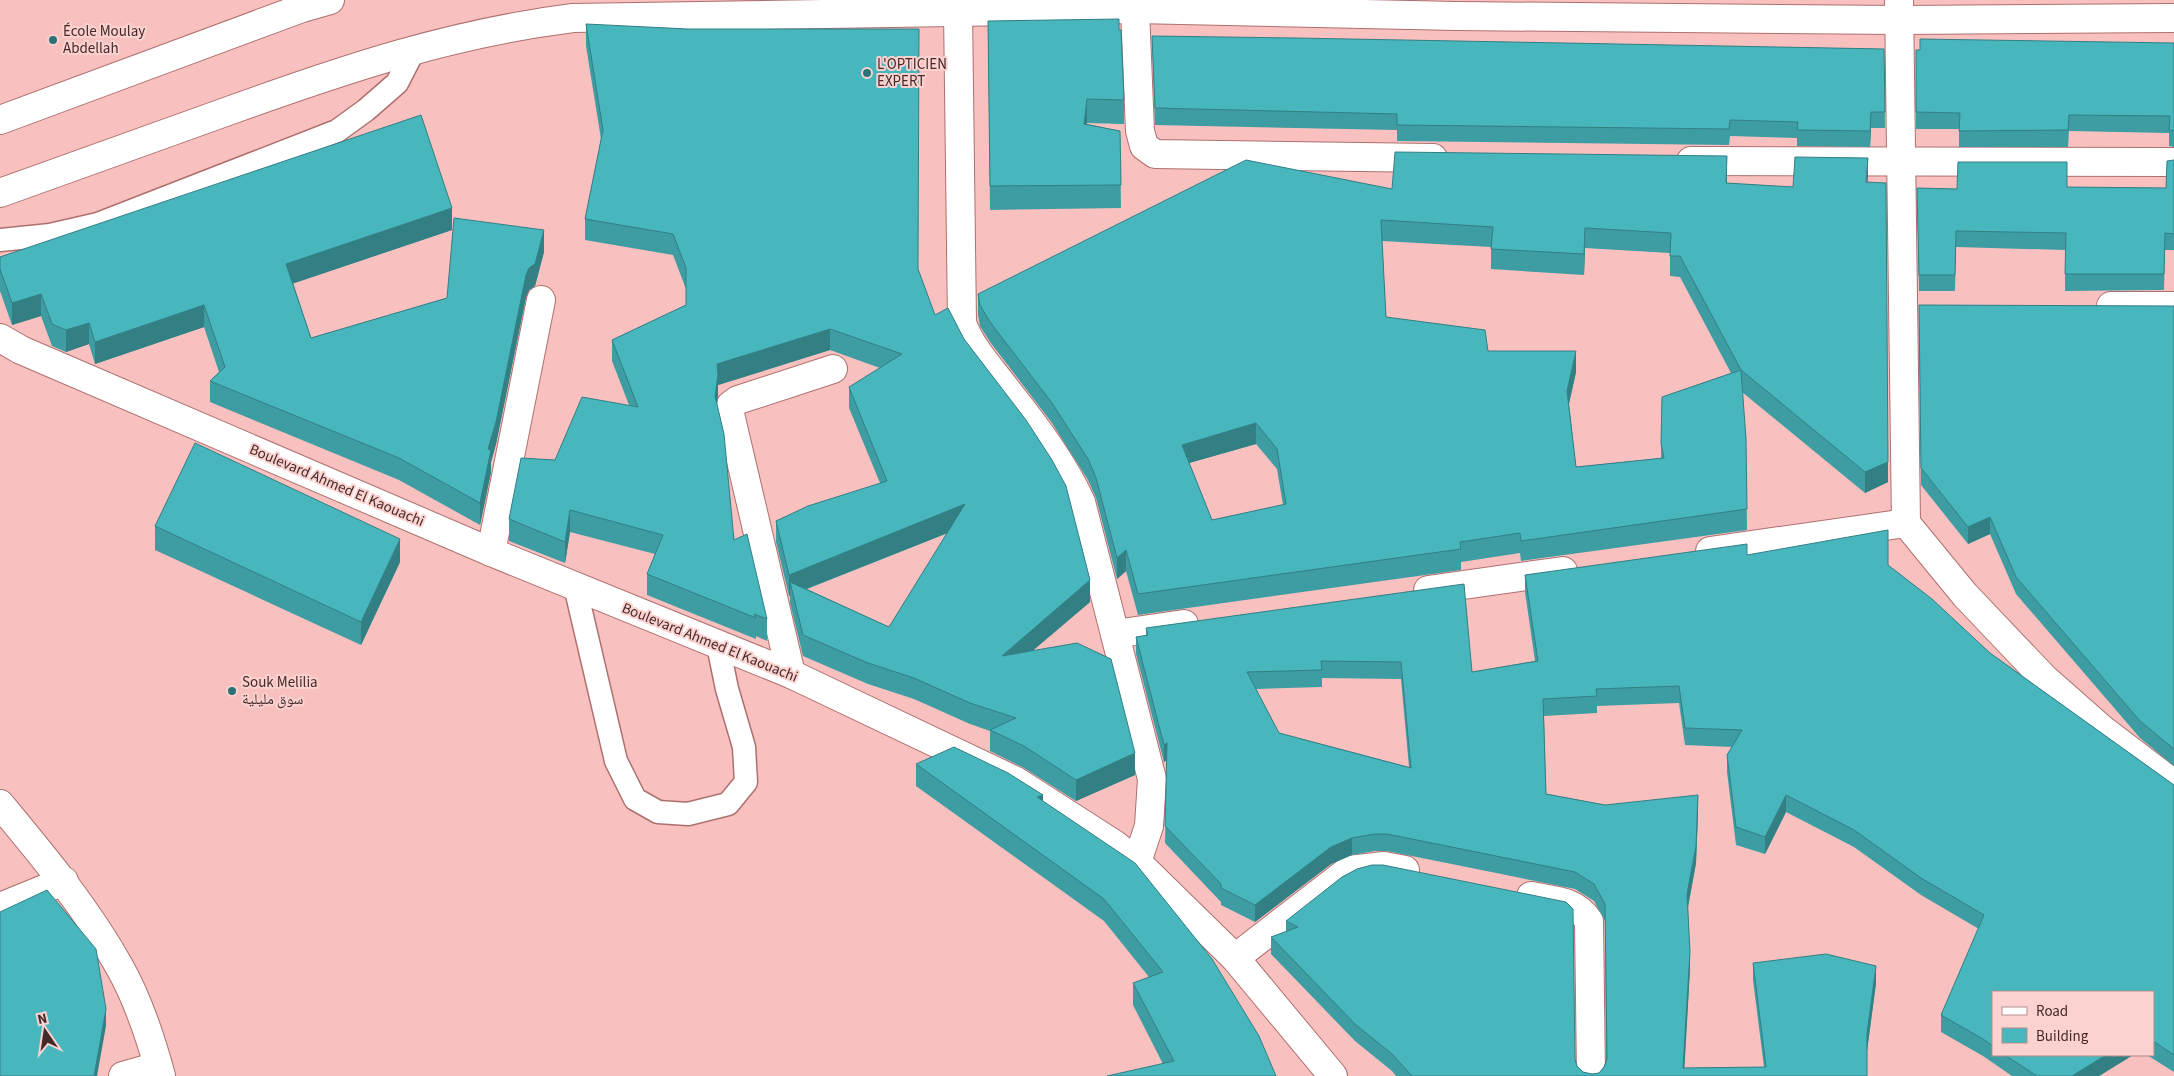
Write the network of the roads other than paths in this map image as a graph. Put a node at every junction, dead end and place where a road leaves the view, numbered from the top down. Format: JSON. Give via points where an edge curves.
{"nodes":[{"id":1,"x":330,"y":0,"type":"edge"},
{"id":2,"x":1136,"y":9,"type":"junction"},
{"id":3,"x":958,"y":10,"type":"junction"},
{"id":4,"x":1899,"y":10,"type":"edge"},
{"id":5,"x":2174,"y":18,"type":"edge"},
{"id":6,"x":415,"y":48,"type":"junction"},
{"id":7,"x":0,"y":120,"type":"edge"},
{"id":8,"x":1457,"y":158,"type":"edge"},
{"id":9,"x":1665,"y":160,"type":"edge"},
{"id":10,"x":2174,"y":162,"type":"edge"},
{"id":11,"x":1902,"y":163,"type":"junction"},
{"id":12,"x":0,"y":193,"type":"edge"},
{"id":13,"x":0,"y":240,"type":"edge"},
{"id":14,"x":541,"y":300,"type":"dead end"},
{"id":15,"x":2087,"y":306,"type":"edge"},
{"id":16,"x":2174,"y":306,"type":"edge"},
{"id":17,"x":1932,"y":307,"type":"edge"},
{"id":18,"x":1903,"y":308,"type":"junction"},
{"id":19,"x":0,"y":338,"type":"edge"},
{"id":20,"x":833,"y":369,"type":"dead end"},
{"id":21,"x":1906,"y":523,"type":"junction"},
{"id":22,"x":491,"y":552,"type":"junction"},
{"id":23,"x":1689,"y":554,"type":"edge"},
{"id":24,"x":1590,"y":568,"type":"edge"},
{"id":25,"x":576,"y":586,"type":"junction"},
{"id":26,"x":1402,"y":594,"type":"edge"},
{"id":27,"x":1204,"y":621,"type":"edge"},
{"id":28,"x":1115,"y":634,"type":"junction"},
{"id":29,"x":718,"y":645,"type":"junction"},
{"id":30,"x":791,"y":674,"type":"junction"},
{"id":31,"x":2174,"y":784,"type":"edge"},
{"id":32,"x":0,"y":804,"type":"edge"},
{"id":33,"x":1137,"y":862,"type":"junction"},
{"id":34,"x":1431,"y":875,"type":"edge"},
{"id":35,"x":64,"y":882,"type":"junction"},
{"id":36,"x":1506,"y":891,"type":"edge"},
{"id":37,"x":0,"y":907,"type":"edge"},
{"id":38,"x":1235,"y":958,"type":"junction"},
{"id":39,"x":159,"y":1071,"type":"edge"},
{"id":40,"x":124,"y":1076,"type":"edge"},
{"id":41,"x":1333,"y":1076,"type":"edge"},
{"id":42,"x":1591,"y":1076,"type":"edge"}],
"edges":[{"from":1,"to":7,"type":"street"},
{"from":2,"to":3,"type":"street"},
{"from":2,"to":4,"type":"street","via":[[1446,16]]},
{"from":2,"to":8,"type":"street","via":[[1140,131],[1144,146],[1155,154]]},
{"from":3,"to":6,"type":"street","via":[[573,18],[514,25]]},
{"from":3,"to":28,"type":"street","via":[[962,323],[969,342],[1038,430],[1072,481],[1086,520]]},
{"from":4,"to":5,"type":"street"},
{"from":4,"to":11,"type":"street"},
{"from":6,"to":12,"type":"street","via":[[323,77]]},
{"from":6,"to":13,"type":"lane","via":[[397,84],[337,131],[98,224],[50,235]]},
{"from":9,"to":11,"type":"street"},
{"from":10,"to":11,"type":"street"},
{"from":11,"to":18,"type":"street"},
{"from":14,"to":22,"type":"street"},
{"from":15,"to":16,"type":"street"},
{"from":17,"to":18,"type":"street"},
{"from":18,"to":21,"type":"street"},
{"from":19,"to":22,"type":"street","name":"Boulevard Ahmed El Kaouachi","via":[[21,350]]},
{"from":20,"to":30,"type":"street","via":[[731,405],[730,414]]},
{"from":21,"to":23,"type":"street"},
{"from":21,"to":31,"type":"street","via":[[1965,596],[2044,678],[2103,730]]},
{"from":22,"to":25,"type":"street","name":"Boulevard Ahmed El Kaouachi"},
{"from":24,"to":26,"type":"street"},
{"from":25,"to":29,"type":"street","name":"Boulevard Ahmed El Kaouachi"},
{"from":25,"to":29,"type":"lane","via":[[616,761],[635,799],[658,812],[688,814],[728,804],[746,782],[744,748]]},
{"from":27,"to":28,"type":"street"},
{"from":28,"to":33,"type":"street","via":[[1152,779],[1149,826]]},
{"from":29,"to":30,"type":"street","name":"Boulevard Ahmed El Kaouachi"},
{"from":30,"to":33,"type":"street","name":"Boulevard Ahmed El Kaouachi","via":[[1016,781]]},
{"from":32,"to":35,"type":"street"},
{"from":33,"to":38,"type":"street","name":"Boulevard Ahmed El Kaouachi"},
{"from":34,"to":38,"type":"street","via":[[1384,866],[1349,870]]},
{"from":35,"to":37,"type":"street"},
{"from":35,"to":39,"type":"street","via":[[120,967]]},
{"from":36,"to":42,"type":"street","via":[[1572,904],[1582,910],[1589,921]]},
{"from":38,"to":41,"type":"street","name":"Boulevard Ahmed El Kaouachi"},
{"from":39,"to":40,"type":"street"}]}
